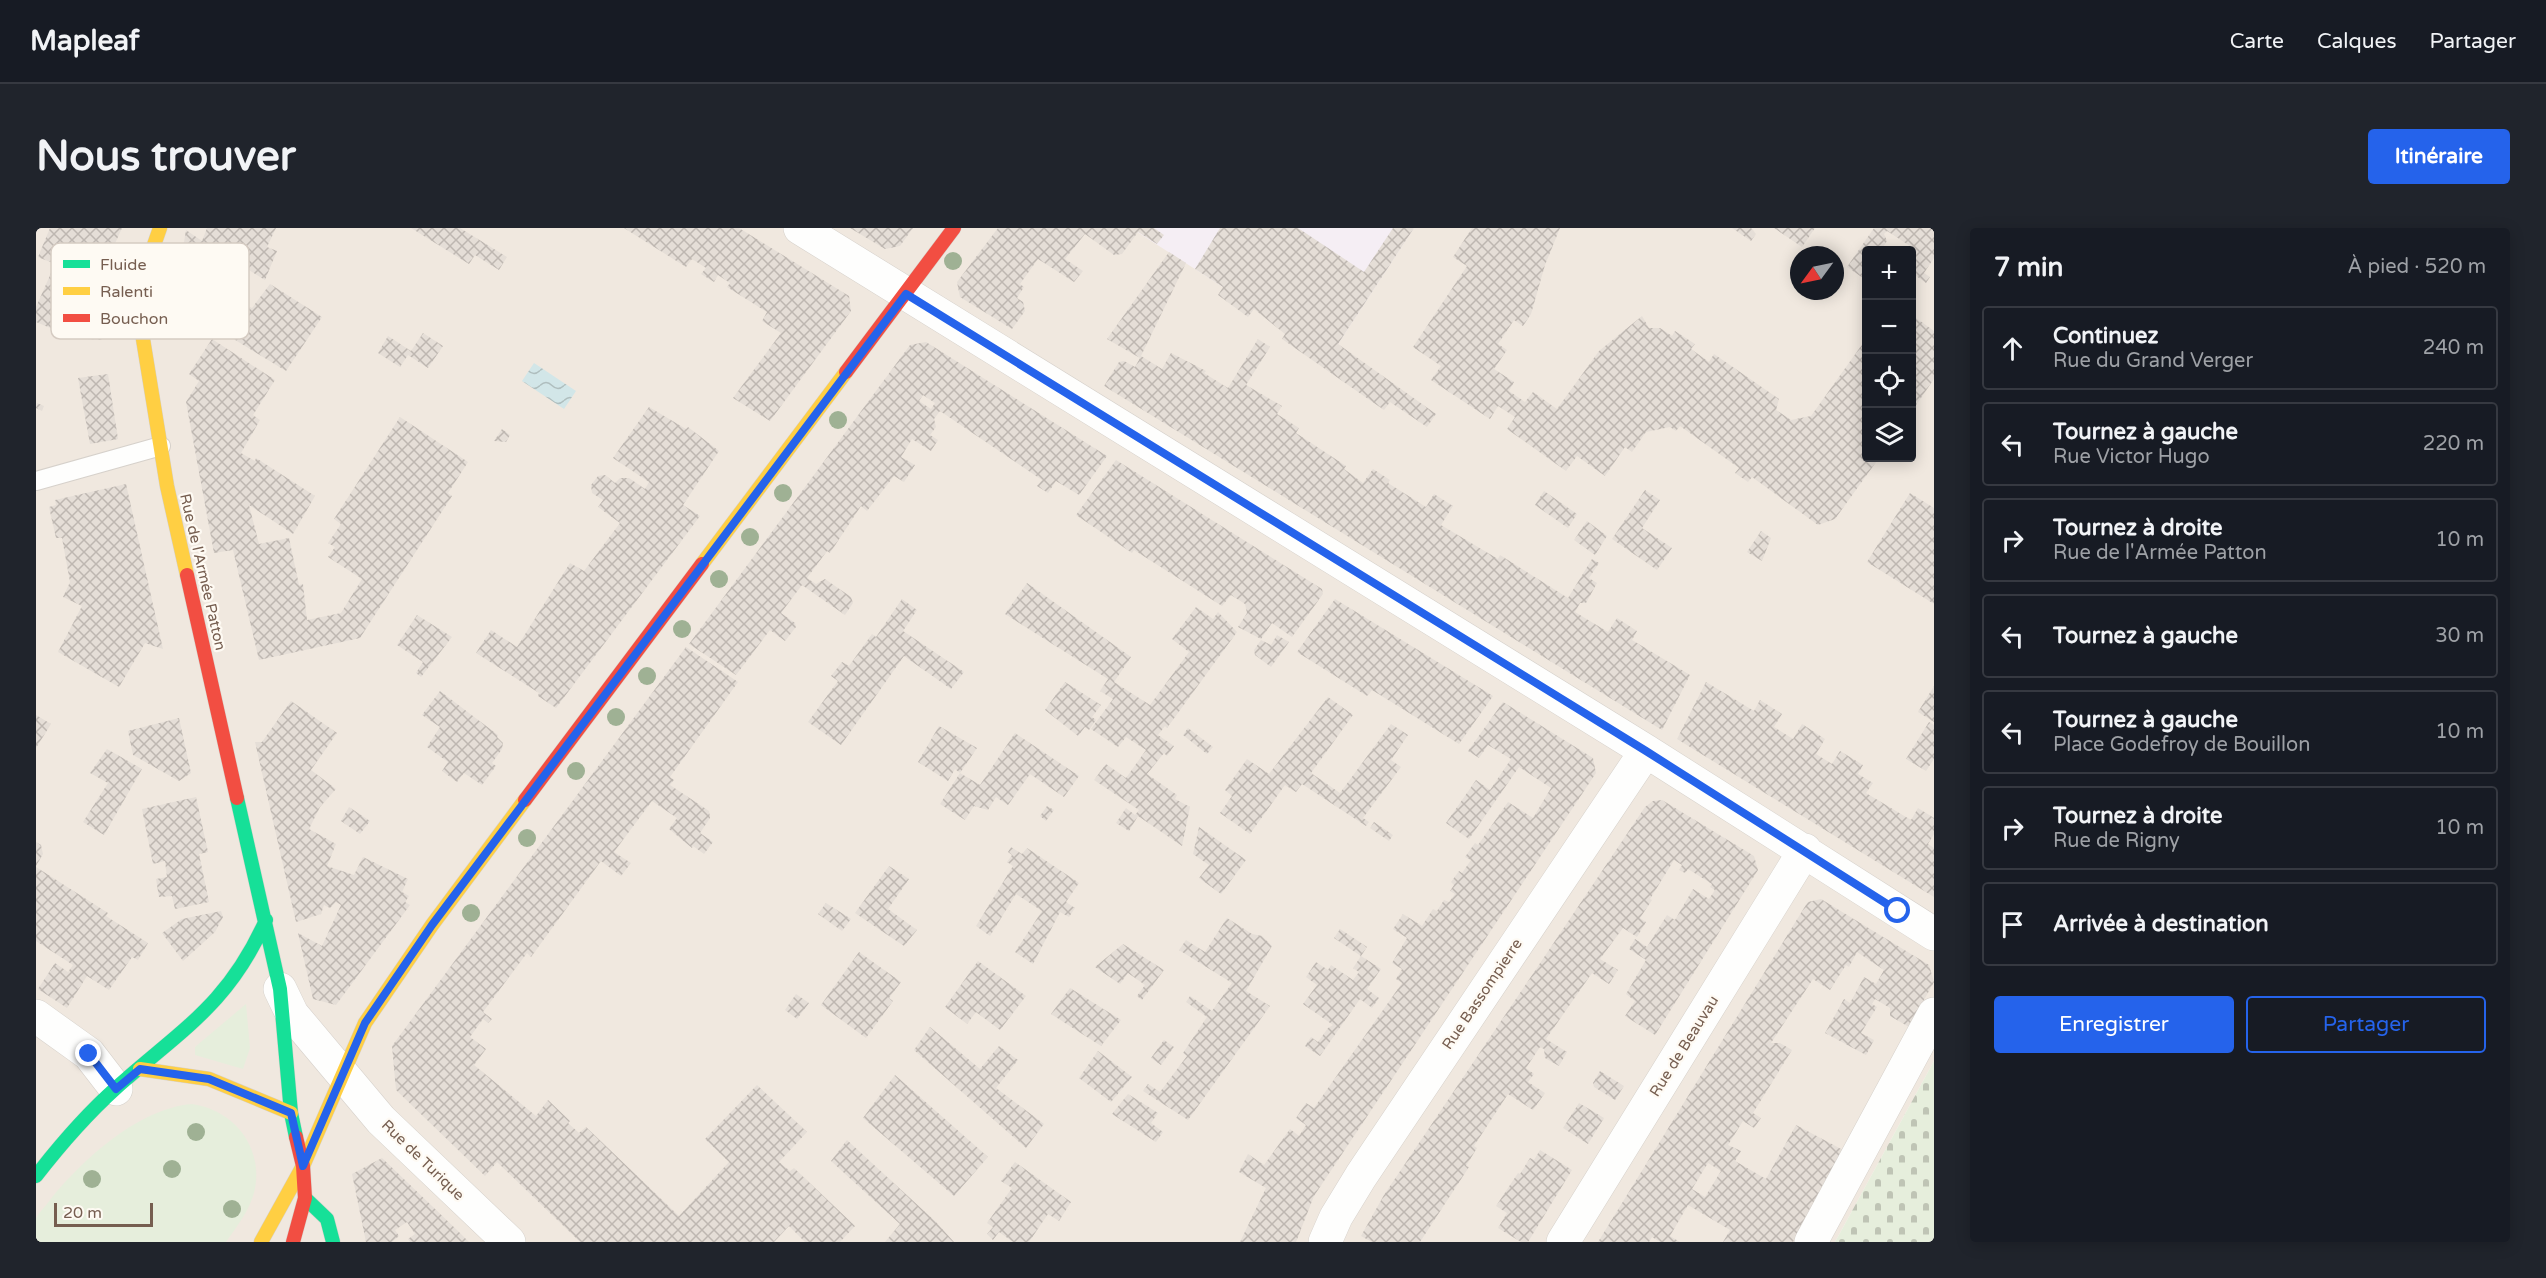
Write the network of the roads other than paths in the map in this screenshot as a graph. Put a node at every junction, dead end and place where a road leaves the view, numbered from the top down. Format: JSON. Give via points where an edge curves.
{"nodes":[{"id":1,"x":160,"y":228,"type":"edge"},
{"id":2,"x":800,"y":228,"type":"edge"},
{"id":3,"x":954,"y":228,"type":"edge"},
{"id":4,"x":155,"y":243,"type":"edge"},
{"id":5,"x":906,"y":294,"type":"junction"},
{"id":6,"x":143,"y":339,"type":"edge"},
{"id":7,"x":161,"y":446,"type":"junction"},
{"id":8,"x":36,"y":481,"type":"edge"},
{"id":9,"x":1646,"y":751,"type":"junction"},
{"id":10,"x":1805,"y":850,"type":"junction"},
{"id":11,"x":266,"y":920,"type":"junction"},
{"id":12,"x":1934,"y":934,"type":"edge"},
{"id":13,"x":280,"y":990,"type":"junction"},
{"id":14,"x":1934,"y":1014,"type":"edge"},
{"id":15,"x":36,"y":1016,"type":"edge"},
{"id":16,"x":341,"y":1073,"type":"junction"},
{"id":17,"x":128,"y":1079,"type":"junction"},
{"id":18,"x":291,"y":1113,"type":"junction"},
{"id":19,"x":303,"y":1166,"type":"junction"},
{"id":20,"x":36,"y":1176,"type":"edge"},
{"id":21,"x":305,"y":1198,"type":"junction"},
{"id":22,"x":261,"y":1242,"type":"edge"},
{"id":23,"x":293,"y":1242,"type":"edge"},
{"id":24,"x":333,"y":1242,"type":"edge"},
{"id":25,"x":509,"y":1242,"type":"edge"},
{"id":26,"x":1325,"y":1242,"type":"edge"},
{"id":27,"x":1563,"y":1242,"type":"edge"},
{"id":28,"x":1811,"y":1242,"type":"edge"}],
"edges":[{"from":1,"to":4,"type":"main road","name":"Rue de l'Armée Patton"},
{"from":2,"to":5,"type":"street"},
{"from":3,"to":5,"type":"main road"},
{"from":5,"to":9,"type":"street"},
{"from":5,"to":16,"type":"main road","via":[[432,925],[365,1023]]},
{"from":6,"to":7,"type":"main road","name":"Rue de l'Armée Patton"},
{"from":7,"to":8,"type":"lane"},
{"from":7,"to":11,"type":"main road","name":"Rue de l'Armée Patton"},
{"from":9,"to":10,"type":"street"},
{"from":9,"to":26,"type":"street","name":"Rue Bassompierre","via":[[1361,1176]]},
{"from":10,"to":12,"type":"street"},
{"from":10,"to":27,"type":"street","name":"Rue de Beauvau"},
{"from":11,"to":13,"type":"main road","name":"Rue de l'Armée Patton"},
{"from":11,"to":17,"type":"main road","via":[[254,949],[226,990]]},
{"from":13,"to":16,"type":"street","name":"Rue de Turique","via":[[292,1014]]},
{"from":13,"to":18,"type":"main road","name":"Rue de l'Armée Patton"},
{"from":14,"to":28,"type":"street"},
{"from":15,"to":17,"type":"street"},
{"from":16,"to":19,"type":"main road"},
{"from":16,"to":25,"type":"street","name":"Rue de Turique","via":[[381,1120]]},
{"from":17,"to":18,"type":"main road","via":[[209,1079]]},
{"from":17,"to":20,"type":"main road","via":[[63,1141]]},
{"from":18,"to":19,"type":"main road","name":"Rue de l'Armée Patton"},
{"from":19,"to":21,"type":"main road","name":"Rue de l'Armée Patton"},
{"from":19,"to":22,"type":"main road"},
{"from":21,"to":23,"type":"main road","name":"Rue de l'Armée Patton"},
{"from":21,"to":24,"type":"main road","via":[[327,1220]]}]}
